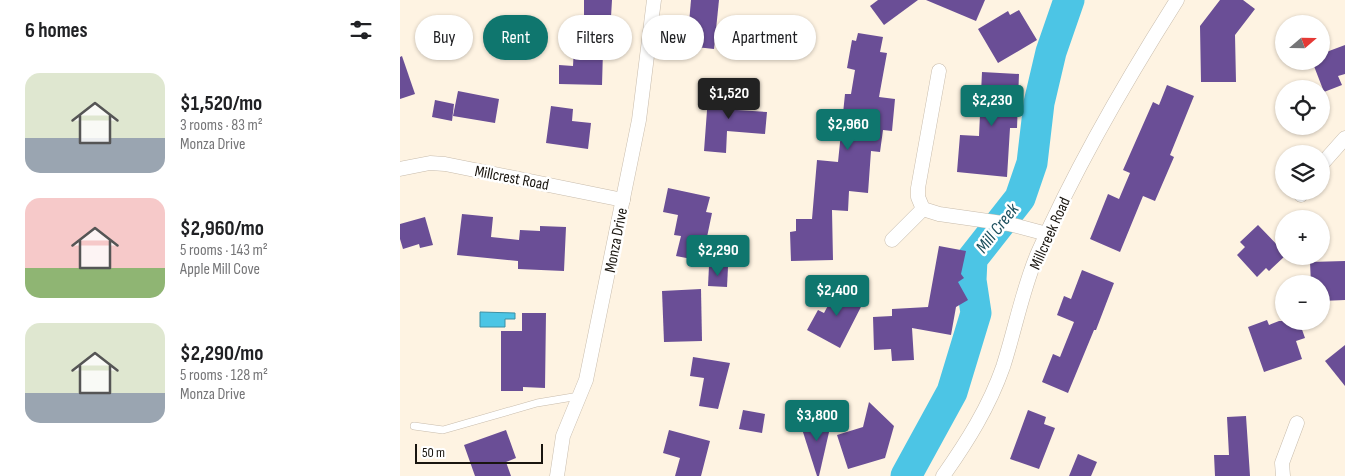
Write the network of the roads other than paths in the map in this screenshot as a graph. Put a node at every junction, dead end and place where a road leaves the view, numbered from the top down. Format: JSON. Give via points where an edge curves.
{"nodes":[{"id":1,"x":654,"y":0,"type":"edge"},
{"id":2,"x":1177,"y":0,"type":"edge"},
{"id":3,"x":940,"y":71,"type":"dead end"},
{"id":4,"x":1345,"y":138,"type":"edge"},
{"id":5,"x":1330,"y":155,"type":"edge"},
{"id":6,"x":400,"y":168,"type":"edge"},
{"id":7,"x":623,"y":200,"type":"junction"},
{"id":8,"x":923,"y":209,"type":"junction"},
{"id":9,"x":1047,"y":234,"type":"junction"},
{"id":10,"x":892,"y":240,"type":"dead end"},
{"id":11,"x":579,"y":396,"type":"junction"},
{"id":12,"x":1297,"y":423,"type":"dead end"},
{"id":13,"x":414,"y":426,"type":"dead end"},
{"id":14,"x":557,"y":476,"type":"edge"},
{"id":15,"x":943,"y":476,"type":"edge"},
{"id":16,"x":1283,"y":476,"type":"edge"}],
"edges":[{"from":1,"to":7,"type":"street","name":"Monza Drive","via":[[639,120]]},
{"from":2,"to":9,"type":"street","name":"Millcreek Road","via":[[1106,119]]},
{"from":3,"to":8,"type":"street","via":[[918,188]]},
{"from":4,"to":5,"type":"street"},
{"from":6,"to":7,"type":"street","name":"Millcrest Road","via":[[444,164]]},
{"from":7,"to":11,"type":"street","name":"Monza Drive","via":[[586,380]]},
{"from":8,"to":9,"type":"street"},
{"from":8,"to":10,"type":"street"},
{"from":9,"to":15,"type":"street","name":"Millcreek Road","via":[[987,404],[962,450]]},
{"from":11,"to":13,"type":"lane","via":[[537,403],[443,430]]},
{"from":11,"to":14,"type":"street","name":"Monza Drive","via":[[564,436]]},
{"from":12,"to":16,"type":"street","via":[[1282,463]]}]}
